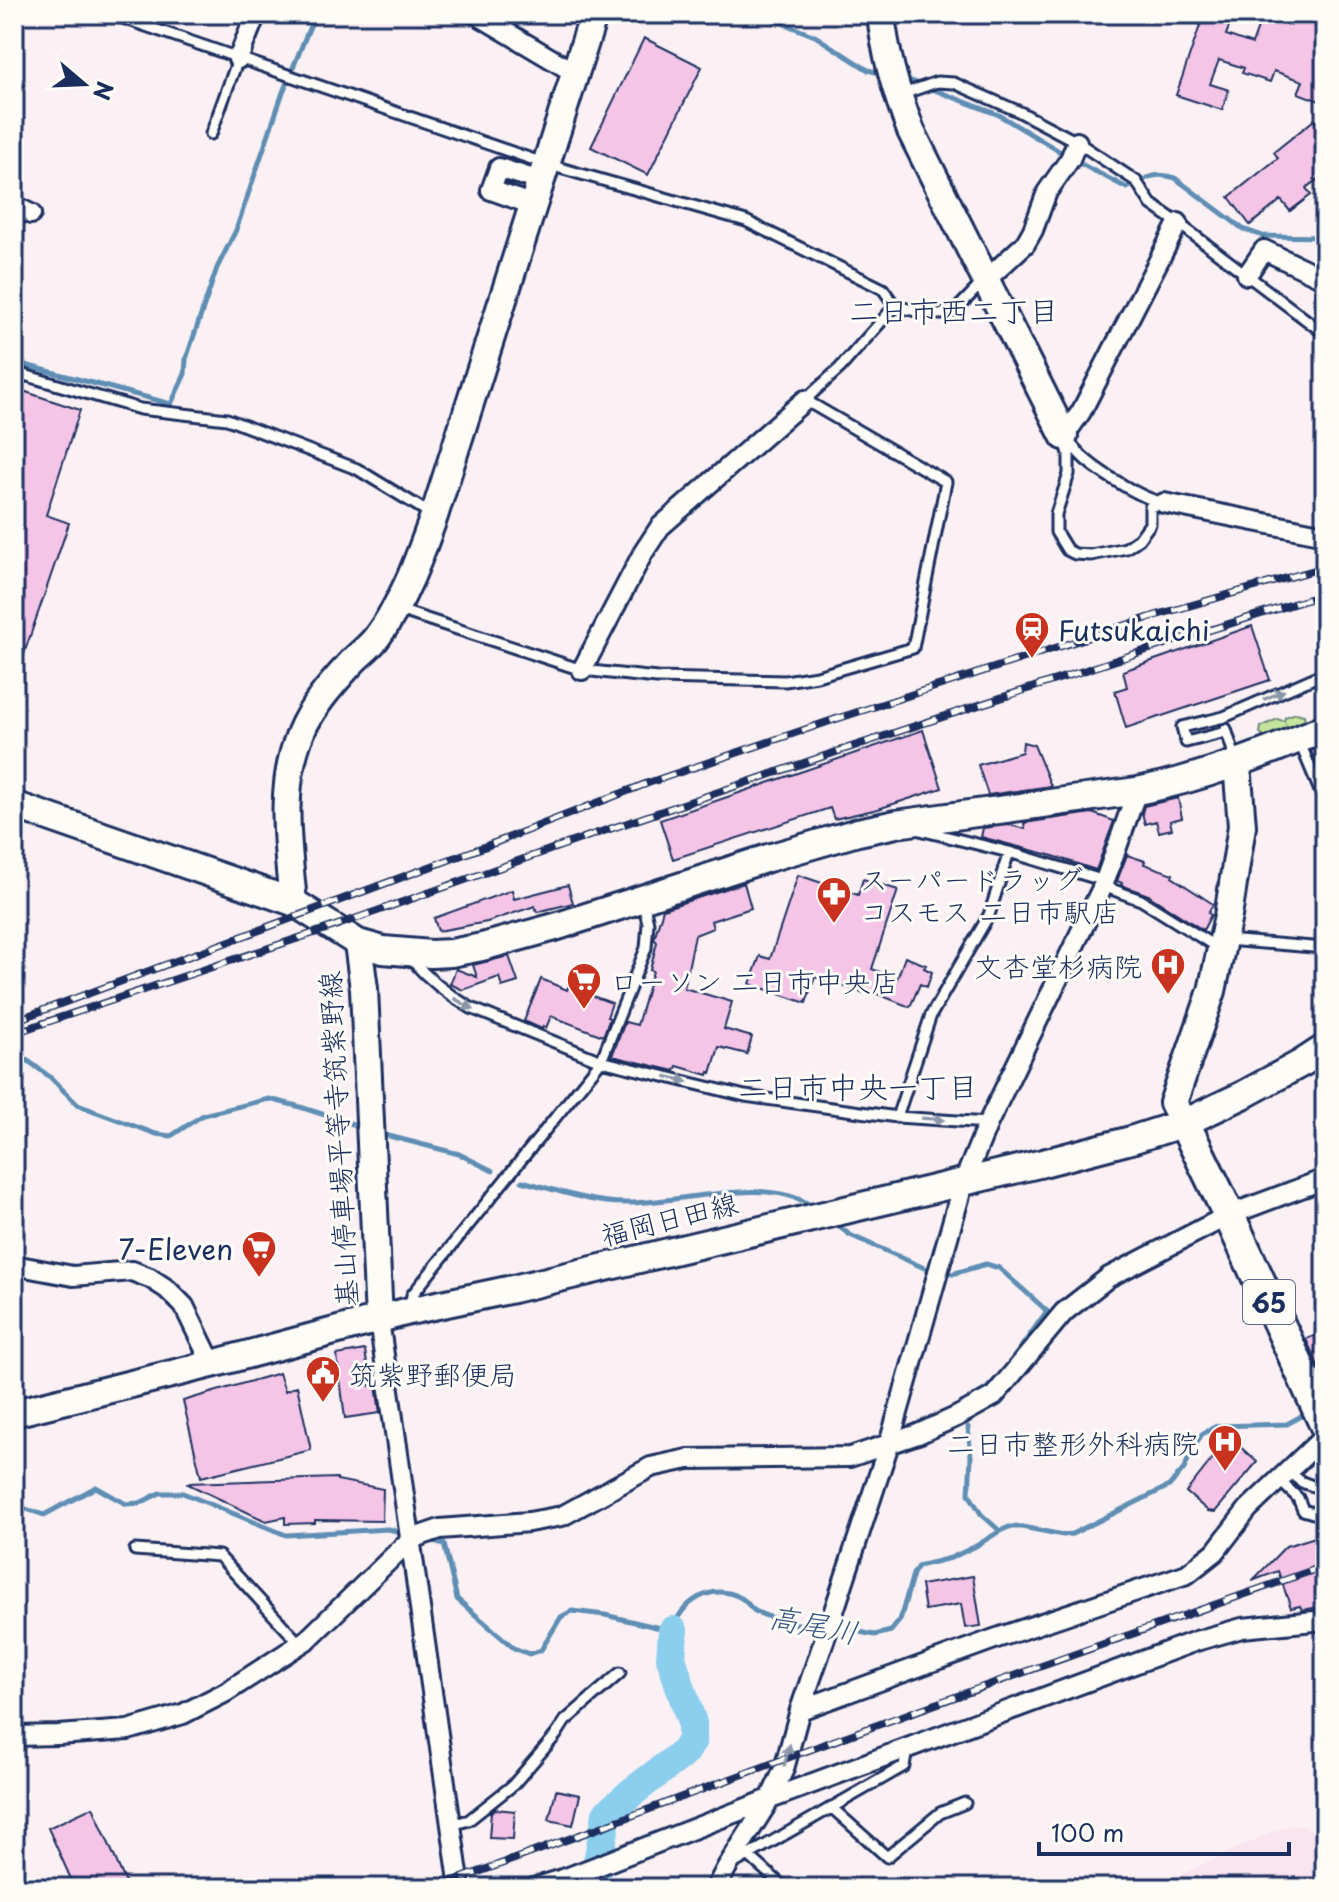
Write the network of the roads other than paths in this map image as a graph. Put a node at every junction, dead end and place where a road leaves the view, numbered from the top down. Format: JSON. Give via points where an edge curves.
{"nodes":[{"id":1,"x":19,"y":14,"type":"edge"},
{"id":2,"x":111,"y":14,"type":"edge"},
{"id":3,"x":256,"y":14,"type":"edge"},
{"id":4,"x":476,"y":14,"type":"edge"},
{"id":5,"x":594,"y":14,"type":"edge"},
{"id":6,"x":881,"y":14,"type":"edge"},
{"id":7,"x":14,"y":24,"type":"edge"},
{"id":8,"x":238,"y":59,"type":"junction"},
{"id":9,"x":575,"y":73,"type":"junction"},
{"id":10,"x":898,"y":96,"type":"junction"},
{"id":11,"x":211,"y":134,"type":"dead end"},
{"id":12,"x":1077,"y":142,"type":"junction"},
{"id":13,"x":539,"y":184,"type":"junction"},
{"id":14,"x":1178,"y":223,"type":"junction"},
{"id":15,"x":1247,"y":275,"type":"junction"},
{"id":16,"x":1325,"y":279,"type":"edge"},
{"id":17,"x":986,"y":280,"type":"junction"},
{"id":18,"x":895,"y":306,"type":"junction"},
{"id":19,"x":1325,"y":334,"type":"edge"},
{"id":20,"x":14,"y":372,"type":"edge"},
{"id":21,"x":805,"y":400,"type":"junction"},
{"id":22,"x":1064,"y":436,"type":"junction"},
{"id":23,"x":1164,"y":503,"type":"junction"},
{"id":24,"x":434,"y":516,"type":"junction"},
{"id":25,"x":1325,"y":535,"type":"edge"},
{"id":26,"x":396,"y":609,"type":"junction"},
{"id":27,"x":582,"y":670,"type":"junction"},
{"id":28,"x":1325,"y":673,"type":"edge"},
{"id":29,"x":1224,"y":717,"type":"junction"},
{"id":30,"x":1325,"y":728,"type":"edge"},
{"id":31,"x":1226,"y":732,"type":"junction"},
{"id":32,"x":1298,"y":740,"type":"junction"},
{"id":33,"x":1237,"y":764,"type":"junction"},
{"id":34,"x":1137,"y":791,"type":"junction"},
{"id":35,"x":1325,"y":803,"type":"edge"},
{"id":36,"x":14,"y":805,"type":"edge"},
{"id":37,"x":896,"y":824,"type":"junction"},
{"id":38,"x":1009,"y":852,"type":"junction"},
{"id":39,"x":1104,"y":883,"type":"junction"},
{"id":40,"x":642,"y":898,"type":"junction"},
{"id":41,"x":293,"y":902,"type":"junction"},
{"id":42,"x":358,"y":943,"type":"junction"},
{"id":43,"x":1222,"y":945,"type":"junction"},
{"id":44,"x":1325,"y":948,"type":"edge"},
{"id":45,"x":406,"y":953,"type":"junction"},
{"id":46,"x":1325,"y":1048,"type":"edge"},
{"id":47,"x":601,"y":1061,"type":"junction"},
{"id":48,"x":897,"y":1117,"type":"junction"},
{"id":49,"x":988,"y":1123,"type":"junction"},
{"id":50,"x":1184,"y":1123,"type":"junction"},
{"id":51,"x":1325,"y":1179,"type":"edge"},
{"id":52,"x":964,"y":1181,"type":"junction"},
{"id":53,"x":1229,"y":1215,"type":"junction"},
{"id":54,"x":14,"y":1265,"type":"edge"},
{"id":55,"x":409,"y":1311,"type":"junction"},
{"id":56,"x":379,"y":1320,"type":"junction"},
{"id":57,"x":212,"y":1364,"type":"junction"},
{"id":58,"x":14,"y":1413,"type":"edge"},
{"id":59,"x":1325,"y":1423,"type":"edge"},
{"id":60,"x":1325,"y":1436,"type":"edge"},
{"id":61,"x":889,"y":1444,"type":"junction"},
{"id":62,"x":1284,"y":1475,"type":"junction"},
{"id":63,"x":411,"y":1539,"type":"junction"},
{"id":64,"x":135,"y":1550,"type":"dead end"},
{"id":65,"x":1325,"y":1620,"type":"edge"},
{"id":66,"x":300,"y":1644,"type":"junction"},
{"id":67,"x":620,"y":1673,"type":"dead end"},
{"id":68,"x":800,"y":1710,"type":"junction"},
{"id":69,"x":14,"y":1736,"type":"edge"},
{"id":70,"x":907,"y":1748,"type":"junction"},
{"id":71,"x":770,"y":1799,"type":"junction"},
{"id":72,"x":965,"y":1803,"type":"dead end"},
{"id":73,"x":831,"y":1807,"type":"junction"},
{"id":74,"x":451,"y":1825,"type":"junction"},
{"id":75,"x":748,"y":1855,"type":"junction"},
{"id":76,"x":727,"y":1867,"type":"junction"},
{"id":77,"x":460,"y":1888,"type":"edge"},
{"id":78,"x":534,"y":1888,"type":"edge"},
{"id":79,"x":716,"y":1888,"type":"edge"},
{"id":80,"x":785,"y":1888,"type":"edge"}],
"edges":[{"from":1,"to":7,"type":"lane"},
{"from":2,"to":8,"type":"lane"},
{"from":3,"to":8,"type":"street"},
{"from":4,"to":9,"type":"street"},
{"from":5,"to":9,"type":"main road"},
{"from":6,"to":10,"type":"main road"},
{"from":8,"to":11,"type":"lane"},
{"from":8,"to":13,"type":"lane"},
{"from":9,"to":13,"type":"main road"},
{"from":10,"to":12,"type":"lane","via":[[937,82],[954,83]]},
{"from":10,"to":17,"type":"main road"},
{"from":12,"to":14,"type":"lane","via":[[1136,181],[1151,204]]},
{"from":12,"to":17,"type":"street","via":[[1047,192],[1025,244]]},
{"from":13,"to":18,"type":"lane","via":[[746,221],[883,289]]},
{"from":13,"to":24,"type":"main road"},
{"from":14,"to":15,"type":"lane"},
{"from":14,"to":22,"type":"street"},
{"from":15,"to":16,"type":"street","via":[[1264,250]]},
{"from":15,"to":19,"type":"lane"},
{"from":17,"to":18,"type":"lane","via":[[956,310],[942,314]]},
{"from":17,"to":22,"type":"main road"},
{"from":18,"to":21,"type":"lane"},
{"from":20,"to":24,"type":"lane","via":[[140,409],[227,419],[357,469]]},
{"from":21,"to":27,"type":"street","via":[[660,527]]},
{"from":21,"to":27,"type":"lane","via":[[946,482],[913,648],[785,681]]},
{"from":22,"to":23,"type":"lane","via":[[1102,472]]},
{"from":22,"to":23,"type":"lane","via":[[1069,474],[1056,532],[1070,552],[1098,555],[1126,548],[1150,524],[1150,507]]},
{"from":23,"to":25,"type":"street"},
{"from":24,"to":26,"type":"main road"},
{"from":26,"to":27,"type":"lane"},
{"from":26,"to":41,"type":"main road","via":[[301,732],[287,795]]},
{"from":29,"to":28,"type":"lane","one_way":true},
{"from":29,"to":31,"type":"lane"},
{"from":29,"to":31,"type":"lane","via":[[1182,727],[1186,742]]},
{"from":30,"to":32,"type":"main road"},
{"from":31,"to":33,"type":"lane"},
{"from":32,"to":33,"type":"main road"},
{"from":32,"to":35,"type":"lane"},
{"from":33,"to":34,"type":"main road"},
{"from":33,"to":43,"type":"main road","via":[[1242,826]]},
{"from":34,"to":37,"type":"main road"},
{"from":34,"to":39,"type":"street"},
{"from":36,"to":41,"type":"main road","name":"基山停車場平等寺筑紫野線"},
{"from":37,"to":38,"type":"lane"},
{"from":37,"to":40,"type":"main road"},
{"from":38,"to":39,"type":"lane"},
{"from":38,"to":48,"type":"lane","via":[[989,915],[931,1015]]},
{"from":39,"to":43,"type":"lane"},
{"from":39,"to":49,"type":"street"},
{"from":40,"to":45,"type":"main road","via":[[482,947]]},
{"from":40,"to":47,"type":"lane","via":[[646,948]]},
{"from":41,"to":42,"type":"main road","name":"基山停車場平等寺筑紫野線"},
{"from":42,"to":45,"type":"main road"},
{"from":42,"to":56,"type":"main road","name":"基山停車場平等寺筑紫野線"},
{"from":43,"to":44,"type":"lane"},
{"from":43,"to":50,"type":"main road","via":[[1212,991],[1173,1103]]},
{"from":45,"to":47,"type":"lane","one_way":true,"via":[[427,977],[471,1008]]},
{"from":46,"to":50,"type":"main road","name":"福岡日田線"},
{"from":47,"to":48,"type":"lane","one_way":true,"via":[[745,1096]]},
{"from":47,"to":55,"type":"lane","via":[[412,1295]]},
{"from":48,"to":49,"type":"lane","one_way":true},
{"from":49,"to":52,"type":"street"},
{"from":50,"to":52,"type":"main road","name":"福岡日田線"},
{"from":50,"to":53,"type":"main road","number":"65"},
{"from":51,"to":53,"type":"street"},
{"from":52,"to":55,"type":"main road","name":"福岡日田線"},
{"from":52,"to":61,"type":"street"},
{"from":53,"to":59,"type":"main road","number":"65"},
{"from":53,"to":61,"type":"street","via":[[1109,1277],[1064,1312],[994,1396]]},
{"from":54,"to":57,"type":"street","via":[[73,1276],[132,1271],[150,1278],[184,1306]]},
{"from":55,"to":56,"type":"main road","name":"福岡日田線"},
{"from":56,"to":57,"type":"main road","name":"福岡日田線"},
{"from":56,"to":63,"type":"street"},
{"from":57,"to":58,"type":"main road","name":"福岡日田線"},
{"from":60,"to":62,"type":"street"},
{"from":61,"to":63,"type":"street","via":[[850,1457],[688,1459],[651,1467],[562,1516],[440,1529]]},
{"from":61,"to":68,"type":"street"},
{"from":62,"to":62,"type":"lane","via":[[1322,1490],[1321,1509],[1303,1510]]},
{"from":62,"to":68,"type":"street","via":[[1248,1509],[1215,1552],[1187,1574]]},
{"from":63,"to":66,"type":"street"},
{"from":63,"to":74,"type":"street"},
{"from":64,"to":66,"type":"lane","via":[[219,1556]]},
{"from":65,"to":70,"type":"street","via":[[1242,1628],[1196,1641]]},
{"from":66,"to":69,"type":"street","via":[[183,1714],[128,1730]]},
{"from":67,"to":74,"type":"lane","via":[[565,1721],[513,1785],[469,1820]]},
{"from":71,"to":68,"type":"street","one_way":true},
{"from":70,"to":71,"type":"street"},
{"from":70,"to":73,"type":"lane","via":[[904,1766]]},
{"from":71,"to":76,"type":"street"},
{"from":71,"to":78,"type":"street"},
{"from":72,"to":73,"type":"lane","via":[[940,1813],[887,1857]]},
{"from":73,"to":75,"type":"lane"},
{"from":74,"to":77,"type":"street"},
{"from":75,"to":76,"type":"lane"},
{"from":75,"to":80,"type":"lane"},
{"from":76,"to":79,"type":"street"}]}
